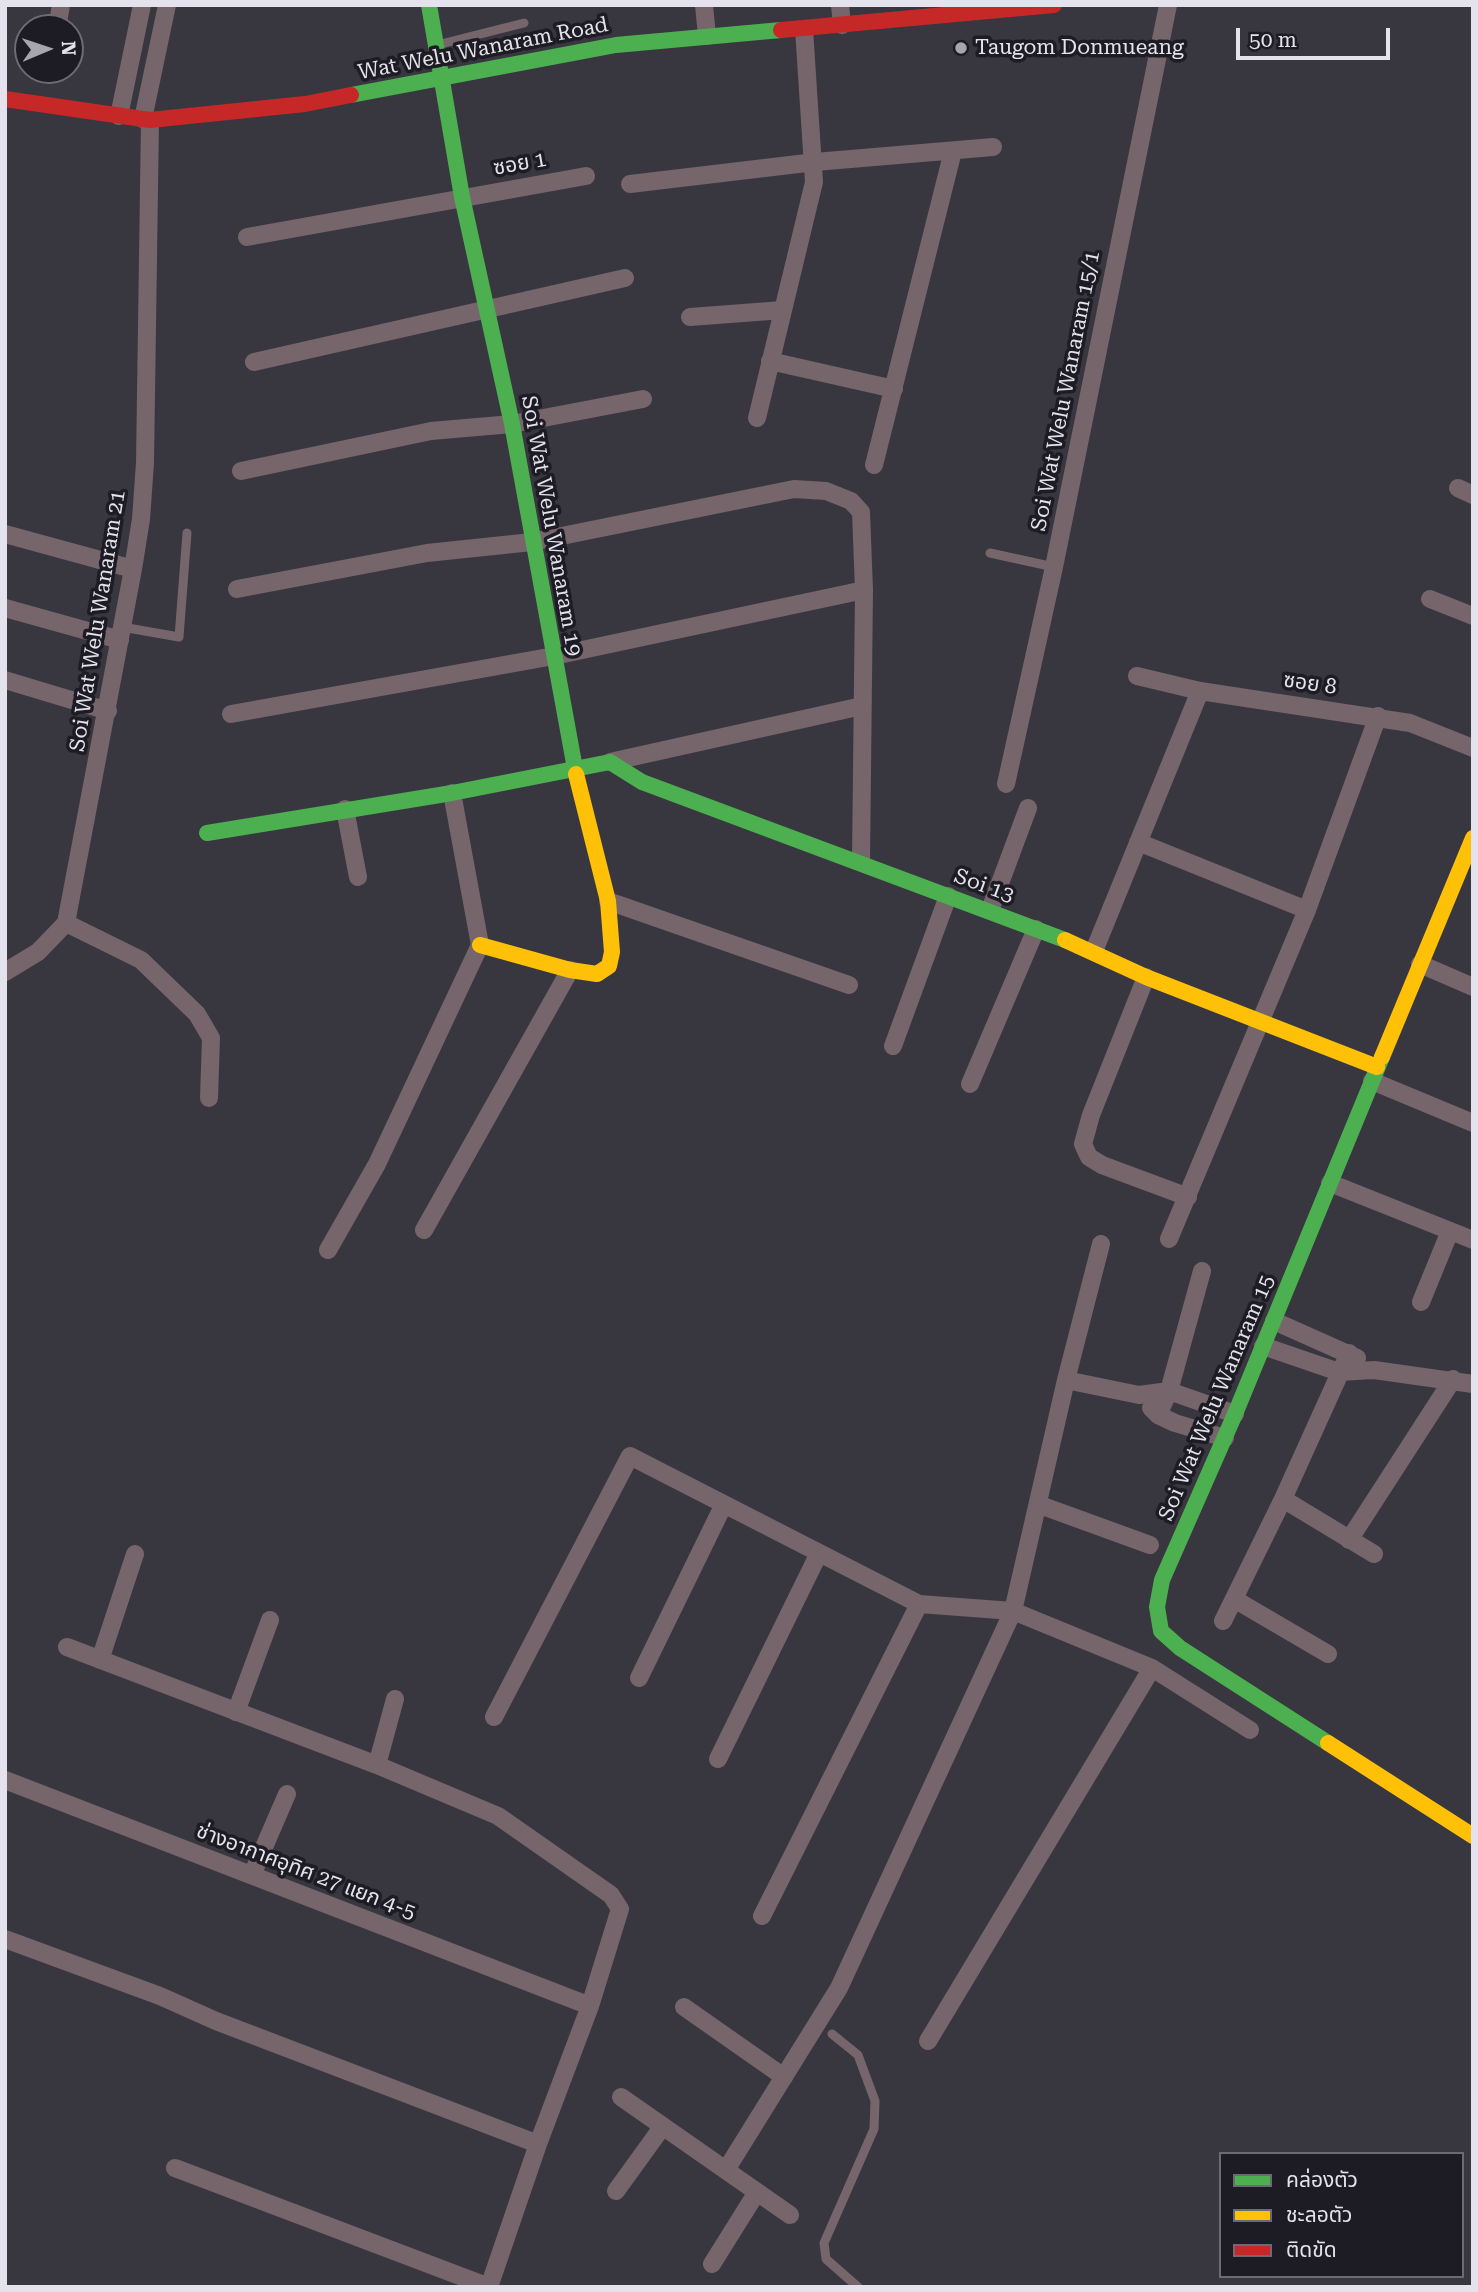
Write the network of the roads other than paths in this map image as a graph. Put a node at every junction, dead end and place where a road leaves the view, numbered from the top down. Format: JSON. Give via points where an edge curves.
{"nodes":[{"id":1,"x":142,"y":5,"type":"edge"},
{"id":2,"x":167,"y":5,"type":"edge"},
{"id":3,"x":429,"y":5,"type":"edge"},
{"id":4,"x":704,"y":5,"type":"edge"},
{"id":5,"x":840,"y":5,"type":"edge"},
{"id":6,"x":1054,"y":5,"type":"edge"},
{"id":7,"x":1168,"y":5,"type":"edge"},
{"id":8,"x":524,"y":23,"type":"dead end"},
{"id":9,"x":842,"y":25,"type":"junction"},
{"id":10,"x":804,"y":29,"type":"junction"},
{"id":11,"x":707,"y":36,"type":"junction"},
{"id":12,"x":435,"y":46,"type":"junction"},
{"id":13,"x":441,"y":79,"type":"junction"},
{"id":14,"x":5,"y":99,"type":"edge"},
{"id":15,"x":118,"y":116,"type":"junction"},
{"id":16,"x":146,"y":119,"type":"junction"},
{"id":17,"x":993,"y":147,"type":"dead end"},
{"id":18,"x":953,"y":150,"type":"junction"},
{"id":19,"x":815,"y":162,"type":"junction"},
{"id":20,"x":586,"y":176,"type":"dead end"},
{"id":21,"x":630,"y":184,"type":"dead end"},
{"id":22,"x":462,"y":198,"type":"junction"},
{"id":23,"x":247,"y":237,"type":"dead end"},
{"id":24,"x":625,"y":278,"type":"dead end"},
{"id":25,"x":783,"y":310,"type":"junction"},
{"id":26,"x":489,"y":311,"type":"junction"},
{"id":27,"x":690,"y":317,"type":"dead end"},
{"id":28,"x":770,"y":361,"type":"junction"},
{"id":29,"x":254,"y":362,"type":"dead end"},
{"id":30,"x":894,"y":389,"type":"junction"},
{"id":31,"x":643,"y":399,"type":"dead end"},
{"id":32,"x":757,"y":418,"type":"dead end"},
{"id":33,"x":512,"y":424,"type":"junction"},
{"id":34,"x":874,"y":465,"type":"dead end"},
{"id":35,"x":241,"y":471,"type":"dead end"},
{"id":36,"x":187,"y":533,"type":"dead end"},
{"id":37,"x":5,"y":534,"type":"edge"},
{"id":38,"x":532,"y":542,"type":"junction"},
{"id":39,"x":990,"y":553,"type":"dead end"},
{"id":40,"x":1054,"y":567,"type":"junction"},
{"id":41,"x":133,"y":569,"type":"junction"},
{"id":42,"x":237,"y":589,"type":"dead end"},
{"id":43,"x":864,"y":590,"type":"junction"},
{"id":44,"x":1430,"y":599,"type":"dead end"},
{"id":45,"x":5,"y":608,"type":"edge"},
{"id":46,"x":1473,"y":616,"type":"edge"},
{"id":47,"x":121,"y":634,"type":"junction"},
{"id":48,"x":554,"y":656,"type":"junction"},
{"id":49,"x":1137,"y":676,"type":"dead end"},
{"id":50,"x":5,"y":680,"type":"edge"},
{"id":51,"x":1200,"y":691,"type":"junction"},
{"id":52,"x":862,"y":706,"type":"junction"},
{"id":53,"x":108,"y":711,"type":"junction"},
{"id":54,"x":231,"y":714,"type":"dead end"},
{"id":55,"x":1378,"y":716,"type":"junction"},
{"id":56,"x":1473,"y":748,"type":"edge"},
{"id":57,"x":610,"y":762,"type":"junction"},
{"id":58,"x":574,"y":766,"type":"junction"},
{"id":59,"x":1006,"y":784,"type":"dead end"},
{"id":60,"x":452,"y":793,"type":"junction"},
{"id":61,"x":1028,"y":808,"type":"dead end"},
{"id":62,"x":345,"y":809,"type":"junction"},
{"id":63,"x":207,"y":833,"type":"dead end"},
{"id":64,"x":1473,"y":838,"type":"edge"},
{"id":65,"x":1138,"y":842,"type":"junction"},
{"id":66,"x":861,"y":861,"type":"junction"},
{"id":67,"x":1468,"y":861,"type":"edge"},
{"id":68,"x":358,"y":877,"type":"dead end"},
{"id":69,"x":948,"y":896,"type":"junction"},
{"id":70,"x":608,"y":901,"type":"junction"},
{"id":71,"x":990,"y":910,"type":"junction"},
{"id":72,"x":1307,"y":910,"type":"junction"},
{"id":73,"x":66,"y":923,"type":"junction"},
{"id":74,"x":1037,"y":929,"type":"junction"},
{"id":75,"x":480,"y":945,"type":"junction"},
{"id":76,"x":1094,"y":951,"type":"junction"},
{"id":77,"x":1420,"y":964,"type":"junction"},
{"id":78,"x":570,"y":970,"type":"junction"},
{"id":79,"x":5,"y":972,"type":"edge"},
{"id":80,"x":1146,"y":977,"type":"junction"},
{"id":81,"x":849,"y":985,"type":"dead end"},
{"id":82,"x":1473,"y":987,"type":"edge"},
{"id":83,"x":1262,"y":1022,"type":"junction"},
{"id":84,"x":892,"y":1046,"type":"dead end"},
{"id":85,"x":1374,"y":1074,"type":"junction"},
{"id":86,"x":970,"y":1084,"type":"dead end"},
{"id":87,"x":209,"y":1098,"type":"dead end"},
{"id":88,"x":1473,"y":1123,"type":"edge"},
{"id":89,"x":1330,"y":1183,"type":"junction"},
{"id":90,"x":1188,"y":1197,"type":"junction"},
{"id":91,"x":424,"y":1230,"type":"dead end"},
{"id":92,"x":1450,"y":1231,"type":"junction"},
{"id":93,"x":1170,"y":1239,"type":"dead end"},
{"id":94,"x":1473,"y":1240,"type":"edge"},
{"id":95,"x":1101,"y":1244,"type":"dead end"},
{"id":96,"x":328,"y":1250,"type":"dead end"},
{"id":97,"x":1202,"y":1271,"type":"dead end"},
{"id":98,"x":1421,"y":1303,"type":"dead end"},
{"id":99,"x":1274,"y":1321,"type":"junction"},
{"id":100,"x":1263,"y":1346,"type":"junction"},
{"id":101,"x":1349,"y":1353,"type":"junction"},
{"id":102,"x":1374,"y":1370,"type":"junction"},
{"id":103,"x":1339,"y":1372,"type":"junction"},
{"id":104,"x":1453,"y":1379,"type":"junction"},
{"id":105,"x":1066,"y":1380,"type":"junction"},
{"id":106,"x":1473,"y":1384,"type":"edge"},
{"id":107,"x":1169,"y":1391,"type":"junction"},
{"id":108,"x":1139,"y":1395,"type":"junction"},
{"id":109,"x":1235,"y":1414,"type":"junction"},
{"id":110,"x":1158,"y":1415,"type":"junction"},
{"id":111,"x":1225,"y":1438,"type":"junction"},
{"id":112,"x":1283,"y":1499,"type":"junction"},
{"id":113,"x":724,"y":1504,"type":"junction"},
{"id":114,"x":1040,"y":1505,"type":"junction"},
{"id":115,"x":1349,"y":1540,"type":"junction"},
{"id":116,"x":1150,"y":1545,"type":"dead end"},
{"id":117,"x":819,"y":1553,"type":"junction"},
{"id":118,"x":135,"y":1554,"type":"dead end"},
{"id":119,"x":1374,"y":1554,"type":"dead end"},
{"id":120,"x":1234,"y":1599,"type":"junction"},
{"id":121,"x":919,"y":1604,"type":"junction"},
{"id":122,"x":1013,"y":1611,"type":"junction"},
{"id":123,"x":270,"y":1620,"type":"dead end"},
{"id":124,"x":1223,"y":1621,"type":"dead end"},
{"id":125,"x":67,"y":1647,"type":"dead end"},
{"id":126,"x":1328,"y":1654,"type":"dead end"},
{"id":127,"x":100,"y":1660,"type":"junction"},
{"id":128,"x":1152,"y":1668,"type":"junction"},
{"id":129,"x":639,"y":1678,"type":"dead end"},
{"id":130,"x":395,"y":1699,"type":"dead end"},
{"id":131,"x":236,"y":1712,"type":"junction"},
{"id":132,"x":494,"y":1717,"type":"dead end"},
{"id":133,"x":1250,"y":1730,"type":"dead end"},
{"id":134,"x":718,"y":1759,"type":"dead end"},
{"id":135,"x":377,"y":1765,"type":"junction"},
{"id":136,"x":5,"y":1780,"type":"edge"},
{"id":137,"x":287,"y":1794,"type":"dead end"},
{"id":138,"x":1473,"y":1836,"type":"edge"},
{"id":139,"x":252,"y":1875,"type":"junction"},
{"id":140,"x":762,"y":1916,"type":"dead end"},
{"id":141,"x":5,"y":1938,"type":"edge"},
{"id":142,"x":590,"y":2006,"type":"junction"},
{"id":143,"x":684,"y":2007,"type":"dead end"},
{"id":144,"x":832,"y":2034,"type":"dead end"},
{"id":145,"x":928,"y":2041,"type":"dead end"},
{"id":146,"x":784,"y":2077,"type":"junction"},
{"id":147,"x":621,"y":2096,"type":"dead end"},
{"id":148,"x":663,"y":2126,"type":"junction"},
{"id":149,"x":538,"y":2144,"type":"junction"},
{"id":150,"x":175,"y":2168,"type":"dead end"},
{"id":151,"x":726,"y":2170,"type":"junction"},
{"id":152,"x":615,"y":2190,"type":"dead end"},
{"id":153,"x":757,"y":2192,"type":"junction"},
{"id":154,"x":790,"y":2215,"type":"dead end"},
{"id":155,"x":712,"y":2264,"type":"dead end"},
{"id":156,"x":489,"y":2287,"type":"edge"},
{"id":157,"x":858,"y":2287,"type":"edge"}],
"edges":[{"from":1,"to":15,"type":"street"},
{"from":2,"to":16,"type":"street","name":"Soi Wat Welu Wanaram 21"},
{"from":3,"to":12,"type":"street","name":"Soi Wat Welu Wanaram 19"},
{"from":4,"to":11,"type":"street"},
{"from":5,"to":9,"type":"street"},
{"from":6,"to":9,"type":"street","name":"Wat Welu Wanaram Road"},
{"from":7,"to":40,"type":"street","name":"Soi Wat Welu Wanaram 15/1"},
{"from":8,"to":12,"type":"lane"},
{"from":9,"to":10,"type":"street","name":"Wat Welu Wanaram Road"},
{"from":10,"to":11,"type":"street","name":"Wat Welu Wanaram Road"},
{"from":10,"to":19,"type":"street"},
{"from":11,"to":13,"type":"street","name":"Wat Welu Wanaram Road","via":[[616,45]]},
{"from":12,"to":13,"type":"street","name":"Soi Wat Welu Wanaram 19"},
{"from":13,"to":16,"type":"street","name":"Wat Welu Wanaram Road","via":[[305,104]]},
{"from":13,"to":22,"type":"street","name":"Soi Wat Welu Wanaram 19"},
{"from":14,"to":15,"type":"street","name":"Wat Welu Wanaram Road"},
{"from":15,"to":16,"type":"street","name":"Wat Welu Wanaram Road"},
{"from":16,"to":41,"type":"street","name":"Soi Wat Welu Wanaram 21","via":[[145,463]]},
{"from":17,"to":18,"type":"street"},
{"from":18,"to":19,"type":"street"},
{"from":18,"to":30,"type":"street"},
{"from":19,"to":21,"type":"street"},
{"from":19,"to":25,"type":"street"},
{"from":20,"to":22,"type":"street","name":"ซอย 1"},
{"from":22,"to":23,"type":"street","name":"ซอย 1"},
{"from":22,"to":26,"type":"street","name":"Soi Wat Welu Wanaram 19"},
{"from":24,"to":26,"type":"street"},
{"from":25,"to":27,"type":"street"},
{"from":25,"to":28,"type":"street"},
{"from":26,"to":29,"type":"street"},
{"from":26,"to":33,"type":"street","name":"Soi Wat Welu Wanaram 19"},
{"from":28,"to":30,"type":"street"},
{"from":28,"to":32,"type":"street"},
{"from":30,"to":34,"type":"street"},
{"from":31,"to":33,"type":"street"},
{"from":33,"to":35,"type":"street","via":[[431,431]]},
{"from":33,"to":38,"type":"street","name":"Soi Wat Welu Wanaram 19"},
{"from":36,"to":47,"type":"lane","via":[[179,637]]},
{"from":37,"to":41,"type":"street"},
{"from":38,"to":42,"type":"street","via":[[427,554]]},
{"from":38,"to":43,"type":"street","via":[[794,489],[826,491],[851,501],[861,512]]},
{"from":38,"to":48,"type":"street","name":"Soi Wat Welu Wanaram 19"},
{"from":39,"to":40,"type":"lane"},
{"from":40,"to":59,"type":"street","name":"Soi Wat Welu Wanaram 15/1"},
{"from":41,"to":47,"type":"street","name":"Soi Wat Welu Wanaram 21"},
{"from":43,"to":48,"type":"street"},
{"from":43,"to":52,"type":"street"},
{"from":44,"to":46,"type":"street"},
{"from":45,"to":47,"type":"street"},
{"from":47,"to":53,"type":"street","name":"Soi Wat Welu Wanaram 21"},
{"from":48,"to":54,"type":"street"},
{"from":48,"to":58,"type":"street","name":"Soi Wat Welu Wanaram 19"},
{"from":49,"to":51,"type":"street","name":"ซอย 8"},
{"from":50,"to":53,"type":"street"},
{"from":51,"to":55,"type":"street","name":"ซอย 8"},
{"from":51,"to":65,"type":"street"},
{"from":52,"to":57,"type":"street"},
{"from":52,"to":66,"type":"street"},
{"from":53,"to":73,"type":"street","name":"Soi Wat Welu Wanaram 21"},
{"from":55,"to":56,"type":"street","name":"ซอย 8","via":[[1410,723]]},
{"from":55,"to":72,"type":"street"},
{"from":57,"to":58,"type":"street"},
{"from":57,"to":66,"type":"street","name":"Soi 13","via":[[642,782]]},
{"from":58,"to":60,"type":"street"},
{"from":58,"to":70,"type":"street","name":"Soi Wat Welu Wanaram 19"},
{"from":60,"to":62,"type":"street"},
{"from":60,"to":75,"type":"street"},
{"from":61,"to":71,"type":"street"},
{"from":62,"to":63,"type":"street"},
{"from":62,"to":68,"type":"street"},
{"from":64,"to":67,"type":"street","name":"Soi Wat Welu Wanaram 15"},
{"from":65,"to":72,"type":"street"},
{"from":65,"to":76,"type":"street"},
{"from":66,"to":69,"type":"street","name":"Soi 13"},
{"from":67,"to":77,"type":"street","name":"Soi Wat Welu Wanaram 15"},
{"from":69,"to":71,"type":"street","name":"Soi 13"},
{"from":69,"to":84,"type":"street"},
{"from":70,"to":78,"type":"street","name":"Soi Wat Welu Wanaram 19","via":[[609,966],[597,974]]},
{"from":70,"to":81,"type":"street"},
{"from":71,"to":74,"type":"street","name":"Soi 13"},
{"from":72,"to":83,"type":"street"},
{"from":73,"to":79,"type":"street","via":[[38,952]]},
{"from":73,"to":87,"type":"street","via":[[141,960],[197,1014],[211,1038]]},
{"from":74,"to":76,"type":"street","name":"Soi 13"},
{"from":74,"to":86,"type":"street"},
{"from":75,"to":78,"type":"street"},
{"from":75,"to":96,"type":"street","via":[[377,1164]]},
{"from":76,"to":80,"type":"street","name":"Soi 13"},
{"from":77,"to":82,"type":"street"},
{"from":77,"to":85,"type":"street","name":"Soi Wat Welu Wanaram 15"},
{"from":78,"to":91,"type":"street"},
{"from":80,"to":83,"type":"street","name":"Soi 13"},
{"from":80,"to":90,"type":"street","via":[[1083,1144],[1089,1157],[1102,1165]]},
{"from":83,"to":85,"type":"street","name":"Soi 13"},
{"from":83,"to":90,"type":"street"},
{"from":85,"to":88,"type":"street"},
{"from":85,"to":89,"type":"street","name":"Soi Wat Welu Wanaram 15"},
{"from":89,"to":92,"type":"street"},
{"from":89,"to":99,"type":"street","name":"Soi Wat Welu Wanaram 15"},
{"from":90,"to":93,"type":"street"},
{"from":92,"to":94,"type":"street"},
{"from":92,"to":98,"type":"street"},
{"from":95,"to":105,"type":"street"},
{"from":97,"to":107,"type":"street"},
{"from":99,"to":100,"type":"street","name":"Soi Wat Welu Wanaram 15"},
{"from":99,"to":101,"type":"street"},
{"from":100,"to":103,"type":"street"},
{"from":100,"to":109,"type":"street","name":"Soi Wat Welu Wanaram 15"},
{"from":101,"to":102,"type":"street"},
{"from":101,"to":103,"type":"street"},
{"from":102,"to":103,"type":"street"},
{"from":102,"to":104,"type":"street"},
{"from":103,"to":112,"type":"street"},
{"from":104,"to":106,"type":"street"},
{"from":104,"to":115,"type":"street"},
{"from":105,"to":108,"type":"street"},
{"from":105,"to":114,"type":"street"},
{"from":107,"to":108,"type":"street"},
{"from":107,"to":109,"type":"street"},
{"from":107,"to":110,"type":"street"},
{"from":108,"to":110,"type":"street"},
{"from":109,"to":111,"type":"street","name":"Soi Wat Welu Wanaram 15"},
{"from":110,"to":111,"type":"street"},
{"from":111,"to":138,"type":"street","name":"Soi Wat Welu Wanaram 15","via":[[1162,1580],[1157,1607],[1161,1631],[1223,1678]]},
{"from":112,"to":115,"type":"street"},
{"from":112,"to":120,"type":"street"},
{"from":113,"to":117,"type":"street"},
{"from":113,"to":129,"type":"street"},
{"from":113,"to":132,"type":"street","via":[[630,1456]]},
{"from":114,"to":116,"type":"street"},
{"from":114,"to":122,"type":"street"},
{"from":115,"to":119,"type":"street"},
{"from":117,"to":121,"type":"street"},
{"from":117,"to":134,"type":"street"},
{"from":118,"to":127,"type":"street"},
{"from":120,"to":124,"type":"street"},
{"from":120,"to":126,"type":"street"},
{"from":121,"to":122,"type":"street"},
{"from":121,"to":140,"type":"street"},
{"from":122,"to":128,"type":"street"},
{"from":122,"to":146,"type":"street","via":[[839,1989]]},
{"from":123,"to":131,"type":"street"},
{"from":125,"to":127,"type":"street"},
{"from":127,"to":131,"type":"street"},
{"from":128,"to":133,"type":"street"},
{"from":128,"to":145,"type":"street"},
{"from":130,"to":135,"type":"street"},
{"from":131,"to":135,"type":"street"},
{"from":135,"to":142,"type":"street","via":[[498,1816],[611,1895],[620,1909]]},
{"from":136,"to":139,"type":"street","name":"ช่างอากาศอุทิศ 27 แยก 4-5"},
{"from":137,"to":139,"type":"street"},
{"from":139,"to":142,"type":"street","name":"ช่างอากาศอุทิศ 27 แยก 4-5"},
{"from":141,"to":149,"type":"street"},
{"from":142,"to":149,"type":"street"},
{"from":143,"to":146,"type":"street"},
{"from":144,"to":157,"type":"lane","via":[[858,2055],[875,2101],[874,2129],[824,2243],[826,2259]]},
{"from":146,"to":151,"type":"street"},
{"from":147,"to":148,"type":"street"},
{"from":148,"to":151,"type":"street"},
{"from":148,"to":152,"type":"street"},
{"from":149,"to":156,"type":"street"},
{"from":150,"to":156,"type":"street"},
{"from":151,"to":153,"type":"street"},
{"from":153,"to":154,"type":"street"},
{"from":153,"to":155,"type":"street"}]}
